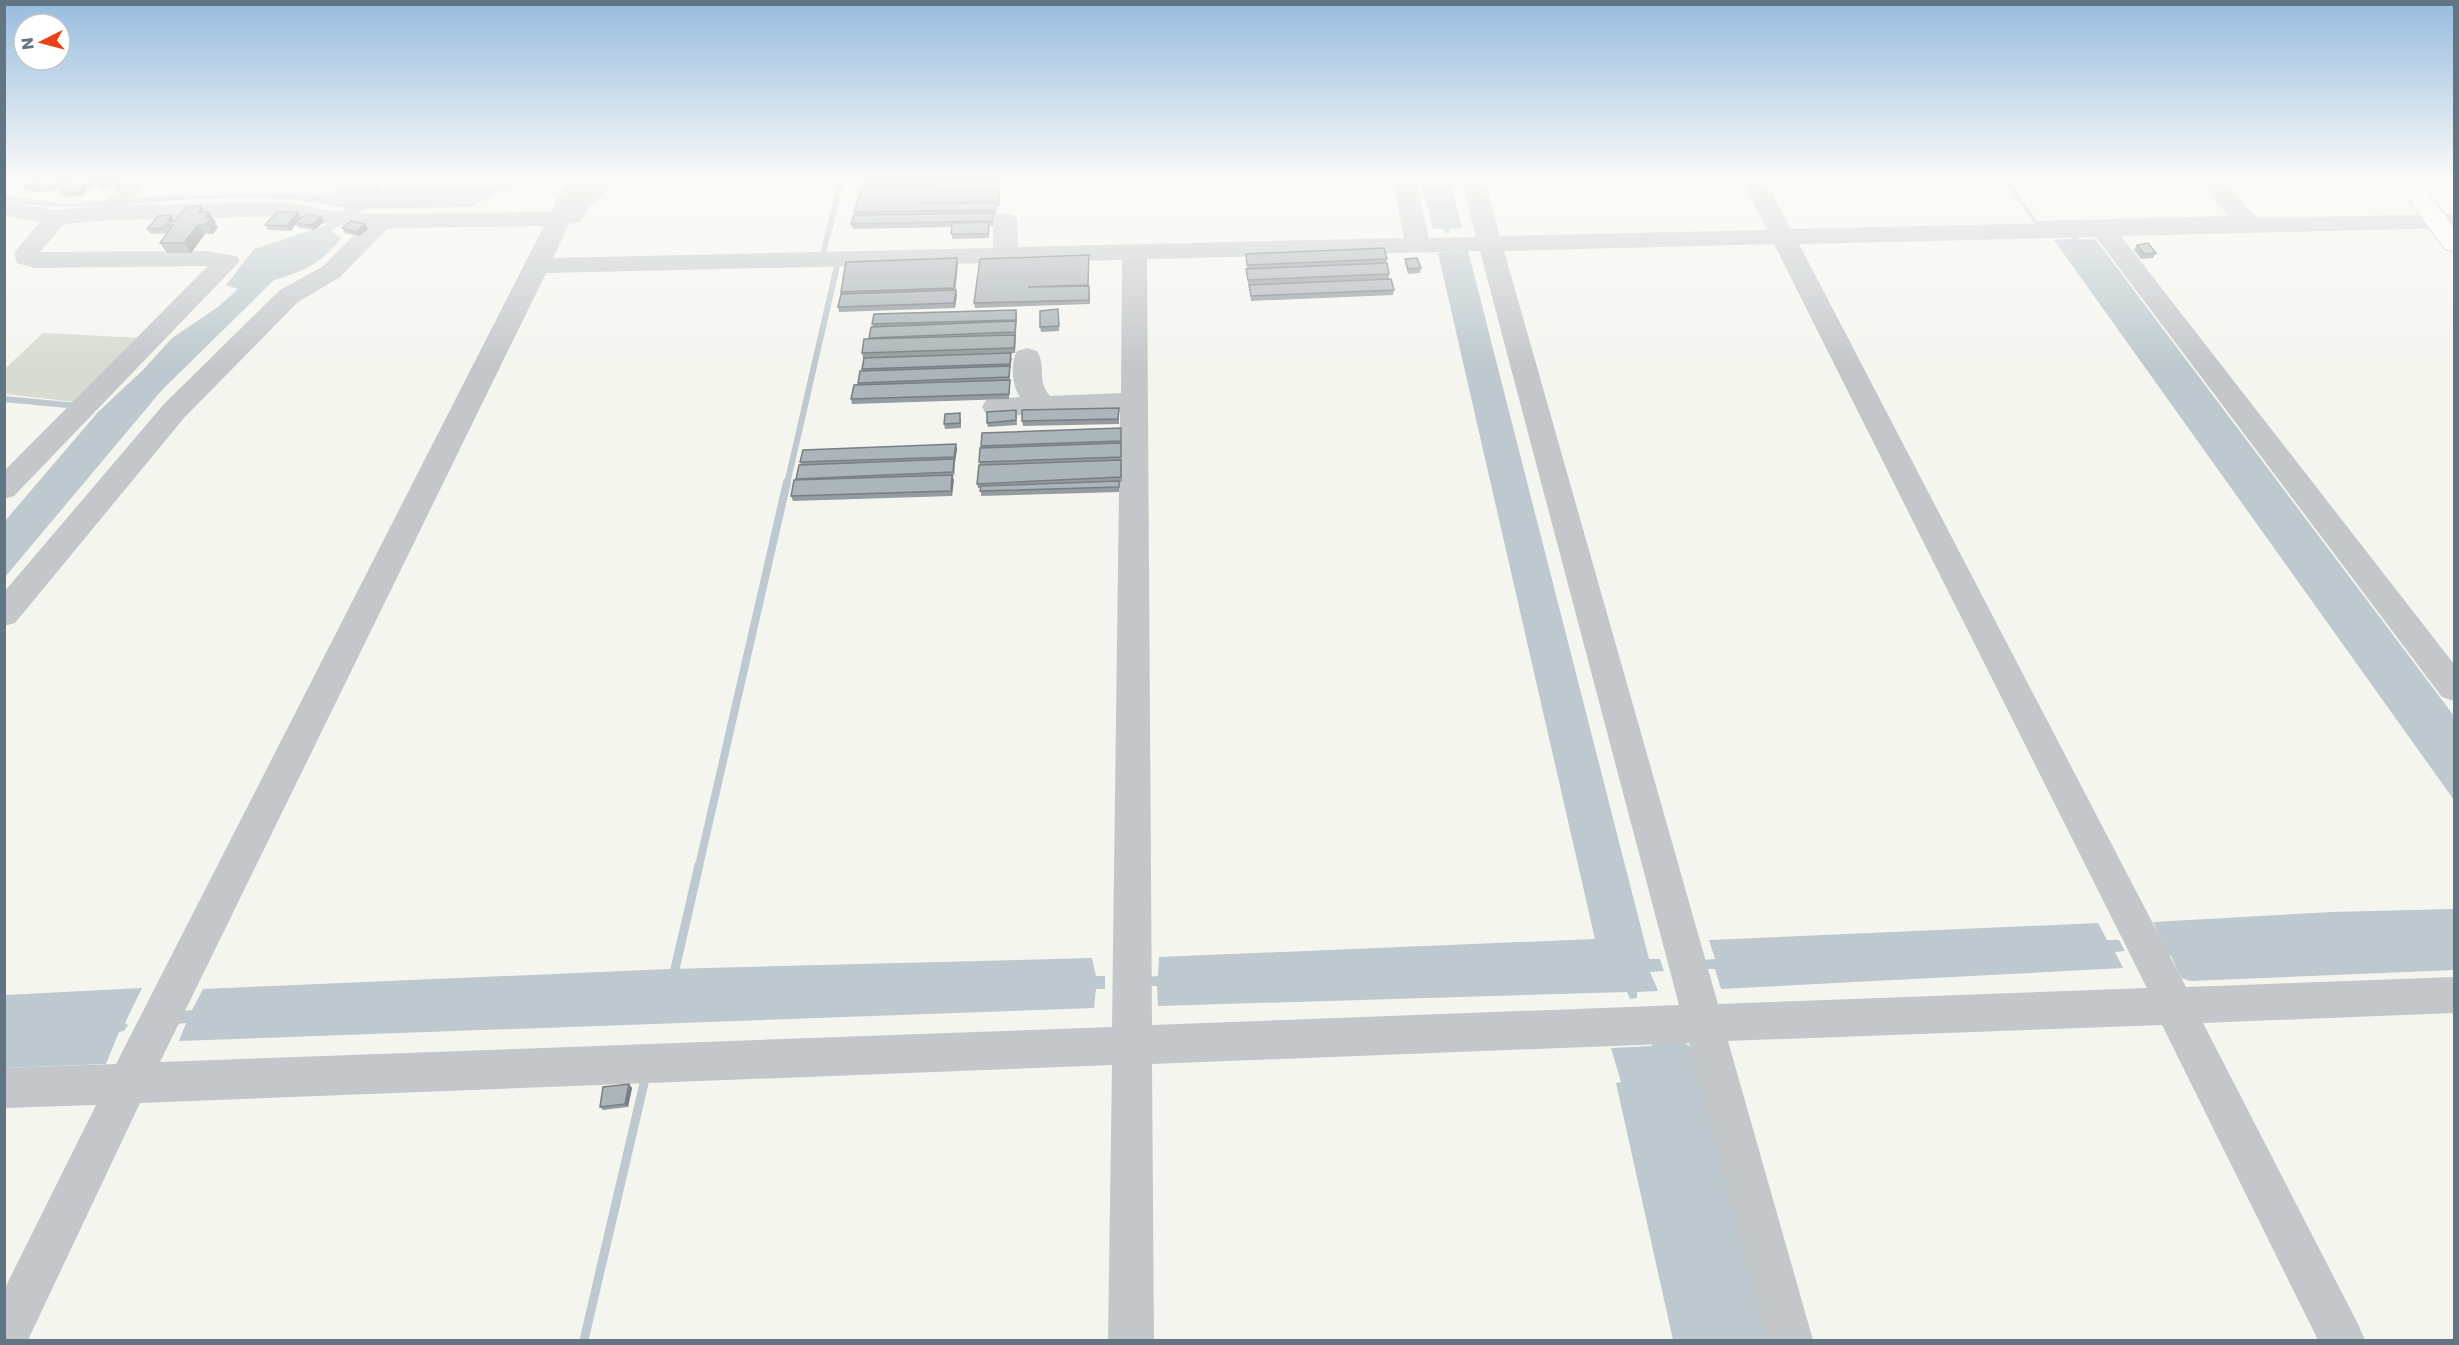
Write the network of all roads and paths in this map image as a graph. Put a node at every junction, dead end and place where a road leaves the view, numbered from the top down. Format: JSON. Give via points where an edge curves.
{"nodes":[{"id":1,"x":37,"y":241,"type":"edge"},
{"id":2,"x":363,"y":241,"type":"edge"},
{"id":3,"x":553,"y":241,"type":"edge"},
{"id":4,"x":558,"y":241,"type":"edge"},
{"id":5,"x":1006,"y":241,"type":"edge"},
{"id":6,"x":1417,"y":241,"type":"edge"},
{"id":7,"x":1541,"y":241,"type":"edge"},
{"id":8,"x":1785,"y":241,"type":"edge"},
{"id":9,"x":2112,"y":241,"type":"edge"},
{"id":10,"x":1490,"y":242,"type":"junction"},
{"id":11,"x":1418,"y":244,"type":"junction"},
{"id":12,"x":1136,"y":252,"type":"junction"},
{"id":13,"x":1006,"y":255,"type":"junction"},
{"id":14,"x":545,"y":266,"type":"junction"},
{"id":15,"x":1027,"y":357,"type":"dead end"},
{"id":16,"x":1135,"y":402,"type":"junction"},
{"id":17,"x":1043,"y":405,"type":"junction"},
{"id":18,"x":996,"y":407,"type":"dead end"},
{"id":19,"x":4,"y":489,"type":"edge"},
{"id":20,"x":4,"y":614,"type":"edge"},
{"id":21,"x":2454,"y":688,"type":"edge"},
{"id":22,"x":2454,"y":996,"type":"edge"},
{"id":23,"x":2170,"y":997,"type":"junction"},
{"id":24,"x":1703,"y":1025,"type":"junction"},
{"id":25,"x":1131,"y":1033,"type":"junction"},
{"id":26,"x":128,"y":1083,"type":"junction"},
{"id":27,"x":4,"y":1088,"type":"edge"},
{"id":28,"x":4,"y":1340,"type":"edge"},
{"id":29,"x":1131,"y":1341,"type":"edge"},
{"id":30,"x":1790,"y":1341,"type":"edge"},
{"id":31,"x":2342,"y":1341,"type":"edge"}],
"edges":[{"from":1,"to":19,"type":"street","via":[[26,258],[226,261]]},
{"from":2,"to":20,"type":"street","via":[[331,272],[289,296],[174,411]]},
{"from":3,"to":14,"type":"street"},
{"from":4,"to":14,"type":"street"},
{"from":5,"to":13,"type":"street"},
{"from":6,"to":11,"type":"street"},
{"from":7,"to":10,"type":"street"},
{"from":8,"to":23,"type":"street"},
{"from":9,"to":21,"type":"street"},
{"from":10,"to":11,"type":"street"},
{"from":10,"to":24,"type":"street"},
{"from":11,"to":12,"type":"street"},
{"from":12,"to":13,"type":"street"},
{"from":12,"to":16,"type":"street"},
{"from":13,"to":14,"type":"street"},
{"from":14,"to":26,"type":"street"},
{"from":15,"to":17,"type":"street","via":[[1028,388]]},
{"from":16,"to":17,"type":"street"},
{"from":16,"to":25,"type":"street"},
{"from":17,"to":18,"type":"street"},
{"from":22,"to":23,"type":"street"},
{"from":23,"to":24,"type":"street"},
{"from":23,"to":31,"type":"street"},
{"from":24,"to":25,"type":"street"},
{"from":24,"to":30,"type":"street"},
{"from":25,"to":26,"type":"street"},
{"from":25,"to":29,"type":"street"},
{"from":26,"to":27,"type":"street"},
{"from":26,"to":28,"type":"street"}]}
